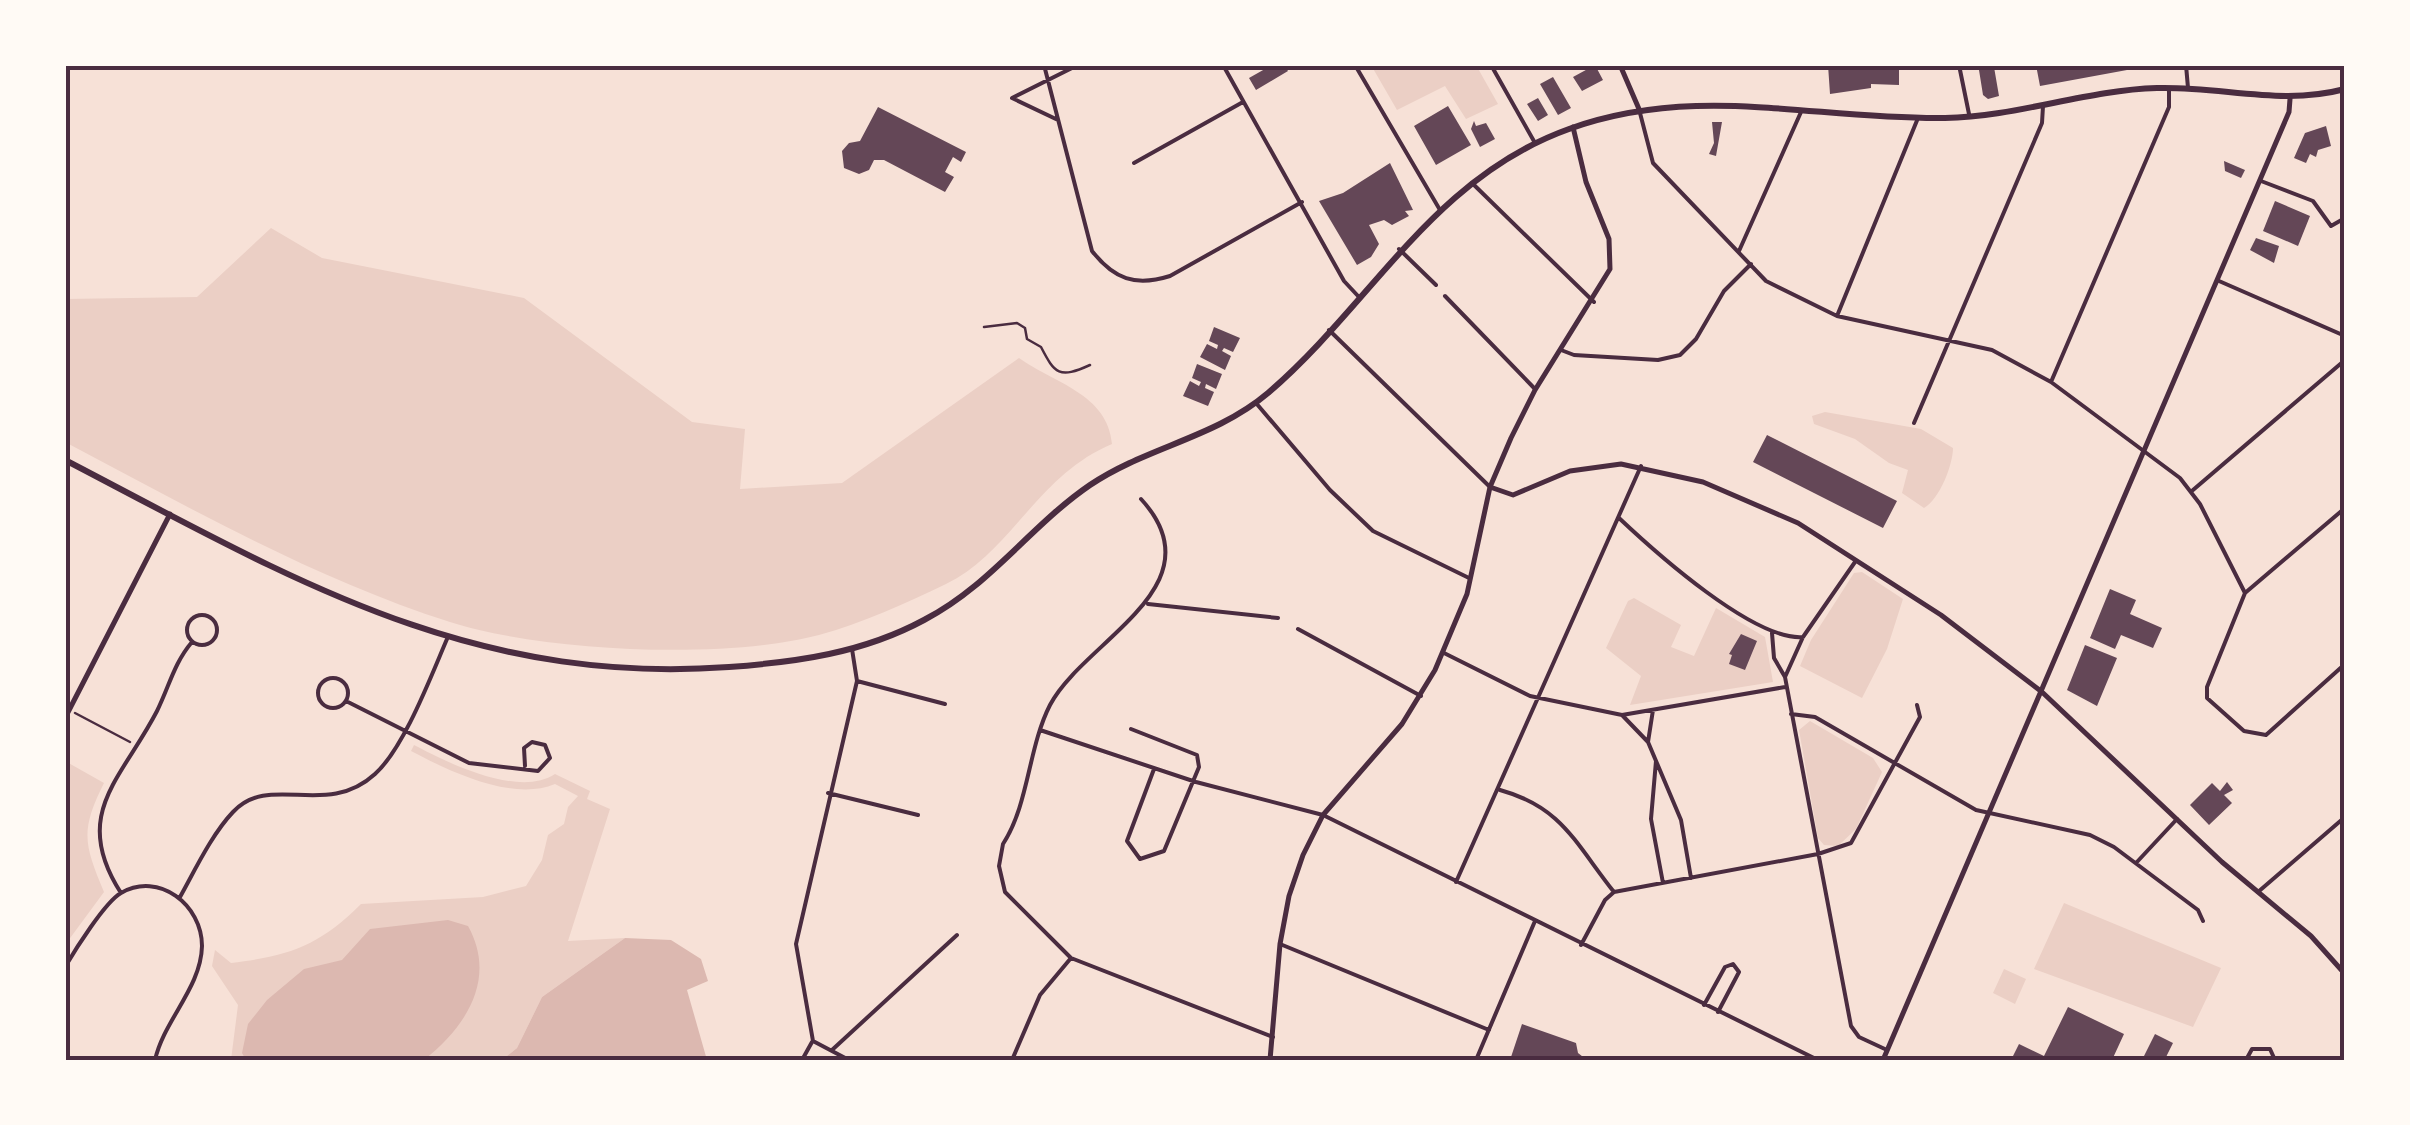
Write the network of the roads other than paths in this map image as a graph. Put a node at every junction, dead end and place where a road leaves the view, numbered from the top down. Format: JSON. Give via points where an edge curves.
{"nodes":[{"id":1,"x":1044,"y":65,"type":"edge"},
{"id":2,"x":1078,"y":65,"type":"edge"},
{"id":3,"x":1223,"y":65,"type":"edge"},
{"id":4,"x":1356,"y":65,"type":"edge"},
{"id":5,"x":1491,"y":65,"type":"edge"},
{"id":6,"x":1620,"y":65,"type":"edge"},
{"id":7,"x":1960,"y":65,"type":"edge"},
{"id":8,"x":2186,"y":65,"type":"edge"},
{"id":9,"x":1048,"y":81,"type":"junction"},
{"id":10,"x":2168,"y":88,"type":"junction"},
{"id":11,"x":2188,"y":88,"type":"junction"},
{"id":12,"x":2345,"y":89,"type":"edge"},
{"id":13,"x":2290,"y":99,"type":"junction"},
{"id":14,"x":1243,"y":102,"type":"junction"},
{"id":15,"x":2043,"y":106,"type":"junction"},
{"id":16,"x":1639,"y":109,"type":"junction"},
{"id":17,"x":1801,"y":112,"type":"junction"},
{"id":18,"x":1970,"y":116,"type":"junction"},
{"id":19,"x":1918,"y":118,"type":"junction"},
{"id":20,"x":1058,"y":120,"type":"junction"},
{"id":21,"x":1572,"y":128,"type":"junction"},
{"id":22,"x":1535,"y":143,"type":"junction"},
{"id":23,"x":1134,"y":163,"type":"dead end"},
{"id":24,"x":2260,"y":181,"type":"junction"},
{"id":25,"x":1472,"y":183,"type":"junction"},
{"id":26,"x":1302,"y":202,"type":"junction"},
{"id":27,"x":1440,"y":210,"type":"junction"},
{"id":28,"x":2345,"y":218,"type":"edge"},
{"id":29,"x":1399,"y":249,"type":"junction"},
{"id":30,"x":1739,"y":251,"type":"junction"},
{"id":31,"x":1750,"y":264,"type":"junction"},
{"id":32,"x":2219,"y":281,"type":"junction"},
{"id":33,"x":1436,"y":285,"type":"dead end"},
{"id":34,"x":1358,"y":296,"type":"junction"},
{"id":35,"x":1444,"y":296,"type":"dead end"},
{"id":36,"x":1594,"y":302,"type":"junction"},
{"id":37,"x":1837,"y":316,"type":"junction"},
{"id":38,"x":1328,"y":329,"type":"junction"},
{"id":39,"x":2345,"y":336,"type":"edge"},
{"id":40,"x":1948,"y":340,"type":"junction"},
{"id":41,"x":1561,"y":350,"type":"junction"},
{"id":42,"x":2345,"y":360,"type":"edge"},
{"id":43,"x":2051,"y":382,"type":"junction"},
{"id":44,"x":1535,"y":390,"type":"junction"},
{"id":45,"x":1256,"y":402,"type":"junction"},
{"id":46,"x":1914,"y":423,"type":"dead end"},
{"id":47,"x":2146,"y":450,"type":"junction"},
{"id":48,"x":65,"y":460,"type":"edge"},
{"id":49,"x":1641,"y":466,"type":"junction"},
{"id":50,"x":1490,"y":487,"type":"junction"},
{"id":51,"x":2192,"y":492,"type":"junction"},
{"id":52,"x":1141,"y":499,"type":"dead end"},
{"id":53,"x":2345,"y":508,"type":"edge"},
{"id":54,"x":170,"y":514,"type":"junction"},
{"id":55,"x":1619,"y":518,"type":"junction"},
{"id":56,"x":1857,"y":558,"type":"junction"},
{"id":57,"x":1471,"y":579,"type":"junction"},
{"id":58,"x":2245,"y":593,"type":"junction"},
{"id":59,"x":1148,"y":604,"type":"junction"},
{"id":60,"x":1278,"y":618,"type":"dead end"},
{"id":61,"x":1298,"y":629,"type":"dead end"},
{"id":62,"x":1772,"y":633,"type":"junction"},
{"id":63,"x":1802,"y":636,"type":"junction"},
{"id":64,"x":447,"y":639,"type":"junction"},
{"id":65,"x":192,"y":642,"type":"junction"},
{"id":66,"x":852,"y":649,"type":"junction"},
{"id":67,"x":1444,"y":653,"type":"junction"},
{"id":68,"x":2345,"y":664,"type":"edge"},
{"id":69,"x":1785,"y":677,"type":"junction"},
{"id":70,"x":857,"y":680,"type":"junction"},
{"id":71,"x":1785,"y":687,"type":"junction"},
{"id":72,"x":2042,"y":692,"type":"junction"},
{"id":73,"x":1420,"y":696,"type":"junction"},
{"id":74,"x":1540,"y":698,"type":"junction"},
{"id":75,"x":346,"y":701,"type":"junction"},
{"id":76,"x":945,"y":704,"type":"dead end"},
{"id":77,"x":1917,"y":705,"type":"dead end"},
{"id":78,"x":1652,"y":710,"type":"junction"},
{"id":79,"x":1792,"y":714,"type":"junction"},
{"id":80,"x":1622,"y":715,"type":"junction"},
{"id":81,"x":65,"y":717,"type":"edge"},
{"id":82,"x":404,"y":728,"type":"junction"},
{"id":83,"x":1131,"y":729,"type":"dead end"},
{"id":84,"x":1040,"y":730,"type":"junction"},
{"id":85,"x":1648,"y":742,"type":"junction"},
{"id":86,"x":1656,"y":761,"type":"junction"},
{"id":87,"x":1892,"y":763,"type":"junction"},
{"id":88,"x":525,"y":766,"type":"junction"},
{"id":89,"x":1154,"y":769,"type":"junction"},
{"id":90,"x":1196,"y":782,"type":"junction"},
{"id":91,"x":1500,"y":790,"type":"junction"},
{"id":92,"x":828,"y":793,"type":"junction"},
{"id":93,"x":1988,"y":813,"type":"junction"},
{"id":94,"x":918,"y":815,"type":"dead end"},
{"id":95,"x":1323,"y":815,"type":"junction"},
{"id":96,"x":2345,"y":817,"type":"edge"},
{"id":97,"x":2177,"y":819,"type":"junction"},
{"id":98,"x":1818,"y":854,"type":"junction"},
{"id":99,"x":2136,"y":863,"type":"junction"},
{"id":100,"x":1691,"y":878,"type":"junction"},
{"id":101,"x":1456,"y":882,"type":"junction"},
{"id":102,"x":1663,"y":883,"type":"junction"},
{"id":103,"x":1614,"y":892,"type":"junction"},
{"id":104,"x":120,"y":893,"type":"junction"},
{"id":105,"x":2257,"y":893,"type":"junction"},
{"id":106,"x":180,"y":896,"type":"junction"},
{"id":107,"x":1535,"y":920,"type":"junction"},
{"id":108,"x":2204,"y":921,"type":"dead end"},
{"id":109,"x":957,"y":936,"type":"dead end"},
{"id":110,"x":1280,"y":944,"type":"junction"},
{"id":111,"x":1582,"y":946,"type":"junction"},
{"id":112,"x":1070,"y":958,"type":"junction"},
{"id":113,"x":66,"y":964,"type":"edge"},
{"id":114,"x":2344,"y":970,"type":"edge"},
{"id":115,"x":1704,"y":1005,"type":"junction"},
{"id":116,"x":1718,"y":1012,"type":"junction"},
{"id":117,"x":1488,"y":1030,"type":"junction"},
{"id":118,"x":1272,"y":1037,"type":"junction"},
{"id":119,"x":813,"y":1041,"type":"junction"},
{"id":120,"x":832,"y":1050,"type":"junction"},
{"id":121,"x":1888,"y":1050,"type":"junction"},
{"id":122,"x":156,"y":1060,"type":"edge"},
{"id":123,"x":802,"y":1060,"type":"edge"},
{"id":124,"x":849,"y":1060,"type":"edge"},
{"id":125,"x":1012,"y":1060,"type":"edge"},
{"id":126,"x":1270,"y":1060,"type":"edge"},
{"id":127,"x":1476,"y":1060,"type":"edge"},
{"id":128,"x":1818,"y":1060,"type":"edge"},
{"id":129,"x":1883,"y":1060,"type":"edge"},
{"id":130,"x":2246,"y":1060,"type":"edge"},
{"id":131,"x":2275,"y":1060,"type":"edge"}],
"edges":[{"from":1,"to":9,"type":"street"},
{"from":2,"to":9,"type":"street"},
{"from":3,"to":14,"type":"street"},
{"from":4,"to":27,"type":"street"},
{"from":5,"to":22,"type":"street"},
{"from":6,"to":16,"type":"street"},
{"from":7,"to":18,"type":"street"},
{"from":8,"to":11,"type":"street"},
{"from":9,"to":20,"type":"street"},
{"from":9,"to":20,"type":"street","via":[[1012,98]]},
{"from":10,"to":11,"type":"main road"},
{"from":10,"to":15,"type":"main road"},
{"from":10,"to":43,"type":"street","via":[[2169,107]]},
{"from":11,"to":13,"type":"main road"},
{"from":12,"to":13,"type":"main road"},
{"from":13,"to":24,"type":"street"},
{"from":14,"to":23,"type":"street"},
{"from":14,"to":26,"type":"street"},
{"from":15,"to":18,"type":"main road"},
{"from":15,"to":40,"type":"street","via":[[2042,123]]},
{"from":16,"to":17,"type":"main road","via":[[1714,102]]},
{"from":16,"to":21,"type":"main road"},
{"from":16,"to":30,"type":"street","via":[[1653,163]]},
{"from":17,"to":19,"type":"main road"},
{"from":17,"to":30,"type":"street"},
{"from":18,"to":19,"type":"main road"},
{"from":19,"to":37,"type":"street"},
{"from":20,"to":26,"type":"street","via":[[1092,251],[1126,281],[1170,276]]},
{"from":21,"to":22,"type":"main road"},
{"from":21,"to":36,"type":"street","via":[[1611,250],[1610,270]]},
{"from":22,"to":25,"type":"main road"},
{"from":24,"to":28,"type":"street","via":[[2313,201],[2331,226]]},
{"from":24,"to":32,"type":"street"},
{"from":25,"to":27,"type":"main road"},
{"from":25,"to":36,"type":"street"},
{"from":26,"to":34,"type":"street"},
{"from":27,"to":29,"type":"main road"},
{"from":29,"to":33,"type":"street"},
{"from":29,"to":34,"type":"main road"},
{"from":30,"to":31,"type":"street"},
{"from":31,"to":37,"type":"street","via":[[1766,281]]},
{"from":31,"to":41,"type":"street","via":[[1680,355],[1658,360]]},
{"from":32,"to":39,"type":"street"},
{"from":32,"to":47,"type":"street"},
{"from":34,"to":38,"type":"main road"},
{"from":35,"to":44,"type":"street"},
{"from":36,"to":41,"type":"street"},
{"from":37,"to":40,"type":"street"},
{"from":38,"to":45,"type":"main road"},
{"from":38,"to":50,"type":"street"},
{"from":40,"to":43,"type":"street","via":[[2005,355]]},
{"from":40,"to":46,"type":"street"},
{"from":41,"to":44,"type":"street"},
{"from":42,"to":51,"type":"street"},
{"from":43,"to":47,"type":"street"},
{"from":44,"to":50,"type":"street"},
{"from":45,"to":57,"type":"street","via":[[1373,531]]},
{"from":45,"to":66,"type":"main road","via":[[1199,436],[1114,471],[1064,505],[951,606]]},
{"from":47,"to":51,"type":"street"},
{"from":47,"to":72,"type":"street"},
{"from":48,"to":54,"type":"main road"},
{"from":49,"to":50,"type":"street","via":[[1588,466],[1513,495]]},
{"from":49,"to":55,"type":"street"},
{"from":49,"to":56,"type":"street","via":[[1736,495]]},
{"from":50,"to":57,"type":"street"},
{"from":51,"to":58,"type":"street"},
{"from":52,"to":59,"type":"street","via":[[1160,526],[1164,554]]},
{"from":53,"to":58,"type":"street"},
{"from":54,"to":64,"type":"main road","via":[[349,605]]},
{"from":54,"to":81,"type":"street"},
{"from":55,"to":62,"type":"street","via":[[1680,572]]},
{"from":55,"to":74,"type":"street"},
{"from":56,"to":63,"type":"street"},
{"from":56,"to":72,"type":"street"},
{"from":57,"to":67,"type":"street"},
{"from":58,"to":68,"type":"street","via":[[2207,687],[2214,708],[2244,731],[2275,731]]},
{"from":59,"to":60,"type":"street"},
{"from":59,"to":84,"type":"street","via":[[1069,677]]},
{"from":61,"to":73,"type":"street"},
{"from":62,"to":63,"type":"street"},
{"from":62,"to":69,"type":"street","via":[[1774,658]]},
{"from":63,"to":69,"type":"street"},
{"from":64,"to":66,"type":"main road","via":[[597,668],[777,663]]},
{"from":64,"to":82,"type":"street"},
{"from":65,"to":65,"type":"street","via":[[211,643],[218,630],[214,620],[192,620]]},
{"from":65,"to":104,"type":"street","via":[[108,790],[98,832]]},
{"from":66,"to":70,"type":"street"},
{"from":67,"to":73,"type":"street"},
{"from":67,"to":74,"type":"street"},
{"from":69,"to":71,"type":"street"},
{"from":70,"to":76,"type":"street"},
{"from":70,"to":92,"type":"street"},
{"from":71,"to":78,"type":"street"},
{"from":71,"to":79,"type":"street"},
{"from":72,"to":93,"type":"street"},
{"from":72,"to":97,"type":"street"},
{"from":73,"to":95,"type":"street"},
{"from":74,"to":80,"type":"street"},
{"from":74,"to":91,"type":"street"},
{"from":75,"to":75,"type":"street","via":[[325,706],[321,684],[344,682]]},
{"from":75,"to":82,"type":"street"},
{"from":77,"to":87,"type":"street","via":[[1920,716]]},
{"from":78,"to":80,"type":"street"},
{"from":78,"to":85,"type":"street"},
{"from":79,"to":87,"type":"street","via":[[1815,717]]},
{"from":79,"to":98,"type":"street"},
{"from":80,"to":85,"type":"street"},
{"from":82,"to":88,"type":"street","via":[[469,763]]},
{"from":82,"to":106,"type":"street","via":[[385,762],[355,788],[312,798],[274,792],[233,811]]},
{"from":83,"to":90,"type":"street","via":[[1196,755]]},
{"from":84,"to":89,"type":"street"},
{"from":84,"to":112,"type":"street","via":[[1000,866],[1006,892]]},
{"from":85,"to":86,"type":"street"},
{"from":86,"to":100,"type":"street","via":[[1681,820]]},
{"from":86,"to":102,"type":"street","via":[[1650,820]]},
{"from":87,"to":93,"type":"street"},
{"from":87,"to":98,"type":"street","via":[[1855,839]]},
{"from":88,"to":88,"type":"street","via":[[524,748],[545,745],[546,766]]},
{"from":89,"to":90,"type":"street"},
{"from":89,"to":90,"type":"street","via":[[1127,840],[1140,859],[1164,851]]},
{"from":90,"to":95,"type":"street"},
{"from":91,"to":101,"type":"street"},
{"from":91,"to":103,"type":"street","via":[[1550,810]]},
{"from":92,"to":94,"type":"street"},
{"from":92,"to":119,"type":"street","via":[[796,944]]},
{"from":93,"to":99,"type":"street","via":[[2090,836]]},
{"from":93,"to":121,"type":"street"},
{"from":95,"to":101,"type":"street"},
{"from":95,"to":110,"type":"street","via":[[1295,875]]},
{"from":96,"to":105,"type":"street"},
{"from":97,"to":99,"type":"street"},
{"from":97,"to":105,"type":"street"},
{"from":98,"to":100,"type":"street"},
{"from":98,"to":121,"type":"street","via":[[1851,1026]]},
{"from":99,"to":108,"type":"street"},
{"from":100,"to":102,"type":"street"},
{"from":101,"to":107,"type":"street"},
{"from":102,"to":103,"type":"street"},
{"from":103,"to":111,"type":"street"},
{"from":104,"to":106,"type":"street","via":[[148,886]]},
{"from":104,"to":113,"type":"street"},
{"from":105,"to":114,"type":"street"},
{"from":106,"to":122,"type":"street","via":[[194,916],[202,950]]},
{"from":107,"to":111,"type":"street"},
{"from":107,"to":117,"type":"street"},
{"from":109,"to":120,"type":"street"},
{"from":110,"to":117,"type":"street"},
{"from":110,"to":118,"type":"street"},
{"from":111,"to":115,"type":"street"},
{"from":112,"to":118,"type":"street"},
{"from":112,"to":125,"type":"street","via":[[1040,996]]},
{"from":115,"to":116,"type":"street"},
{"from":115,"to":116,"type":"street","via":[[1733,964],[1739,972]]},
{"from":116,"to":128,"type":"street"},
{"from":117,"to":127,"type":"street"},
{"from":118,"to":126,"type":"street"},
{"from":119,"to":120,"type":"street"},
{"from":119,"to":123,"type":"street"},
{"from":120,"to":124,"type":"street"},
{"from":121,"to":129,"type":"street"},
{"from":130,"to":131,"type":"street","via":[[2260,1046]]}]}
